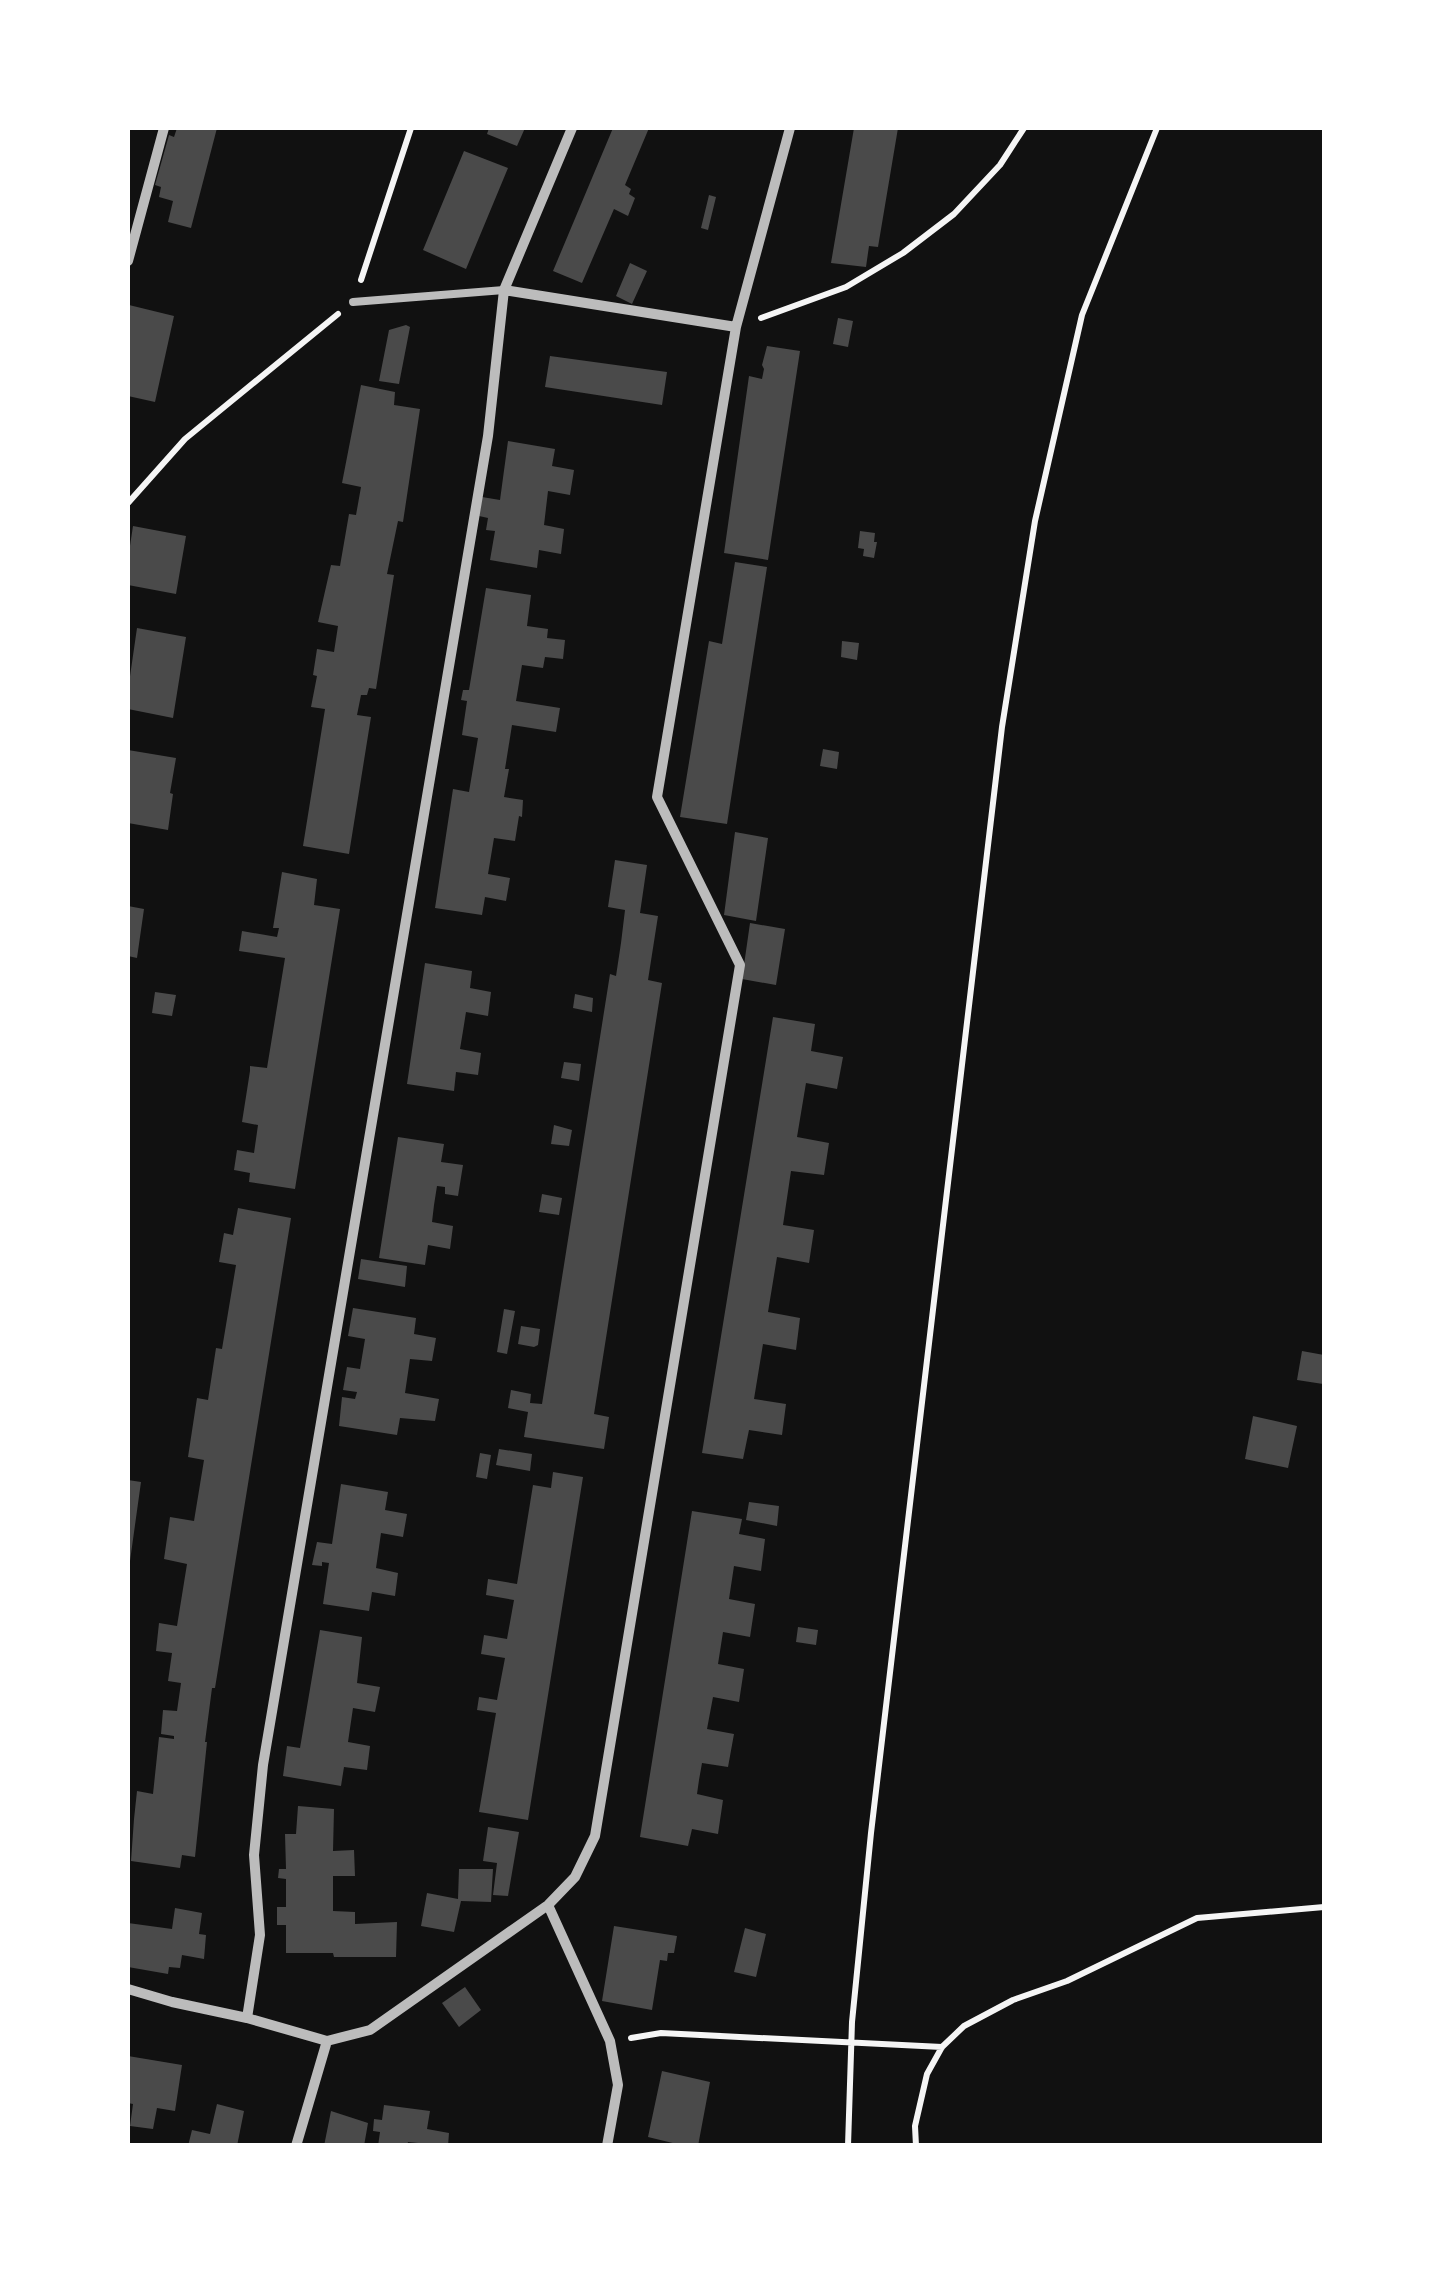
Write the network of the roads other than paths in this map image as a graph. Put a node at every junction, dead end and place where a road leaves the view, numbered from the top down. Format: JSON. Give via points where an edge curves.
{"nodes":[{"id":1,"x":164,"y":128,"type":"edge"},
{"id":2,"x":572,"y":128,"type":"edge"},
{"id":3,"x":790,"y":128,"type":"edge"},
{"id":4,"x":128,"y":260,"type":"edge"},
{"id":5,"x":504,"y":290,"type":"junction"},
{"id":6,"x":354,"y":302,"type":"road end"},
{"id":7,"x":736,"y":328,"type":"junction"},
{"id":8,"x":548,"y":1905,"type":"junction"},
{"id":9,"x":128,"y":1989,"type":"edge"},
{"id":10,"x":247,"y":2018,"type":"junction"},
{"id":11,"x":327,"y":2041,"type":"junction"},
{"id":12,"x":296,"y":2146,"type":"edge"},
{"id":13,"x":607,"y":2146,"type":"edge"}],
"edges":[{"from":1,"to":4,"type":"street"},
{"from":2,"to":5,"type":"street"},
{"from":3,"to":7,"type":"street"},
{"from":5,"to":6,"type":"lane"},
{"from":5,"to":7,"type":"street"},
{"from":5,"to":10,"type":"street","via":[[488,436],[263,1765],[254,1855],[260,1934]]},
{"from":7,"to":8,"type":"street","via":[[657,797],[740,965],[595,1836],[575,1877]]},
{"from":8,"to":11,"type":"street","via":[[370,2030]]},
{"from":8,"to":13,"type":"street","via":[[610,2041],[618,2085]]},
{"from":9,"to":10,"type":"street"},
{"from":10,"to":11,"type":"street"},
{"from":11,"to":12,"type":"street"}]}
